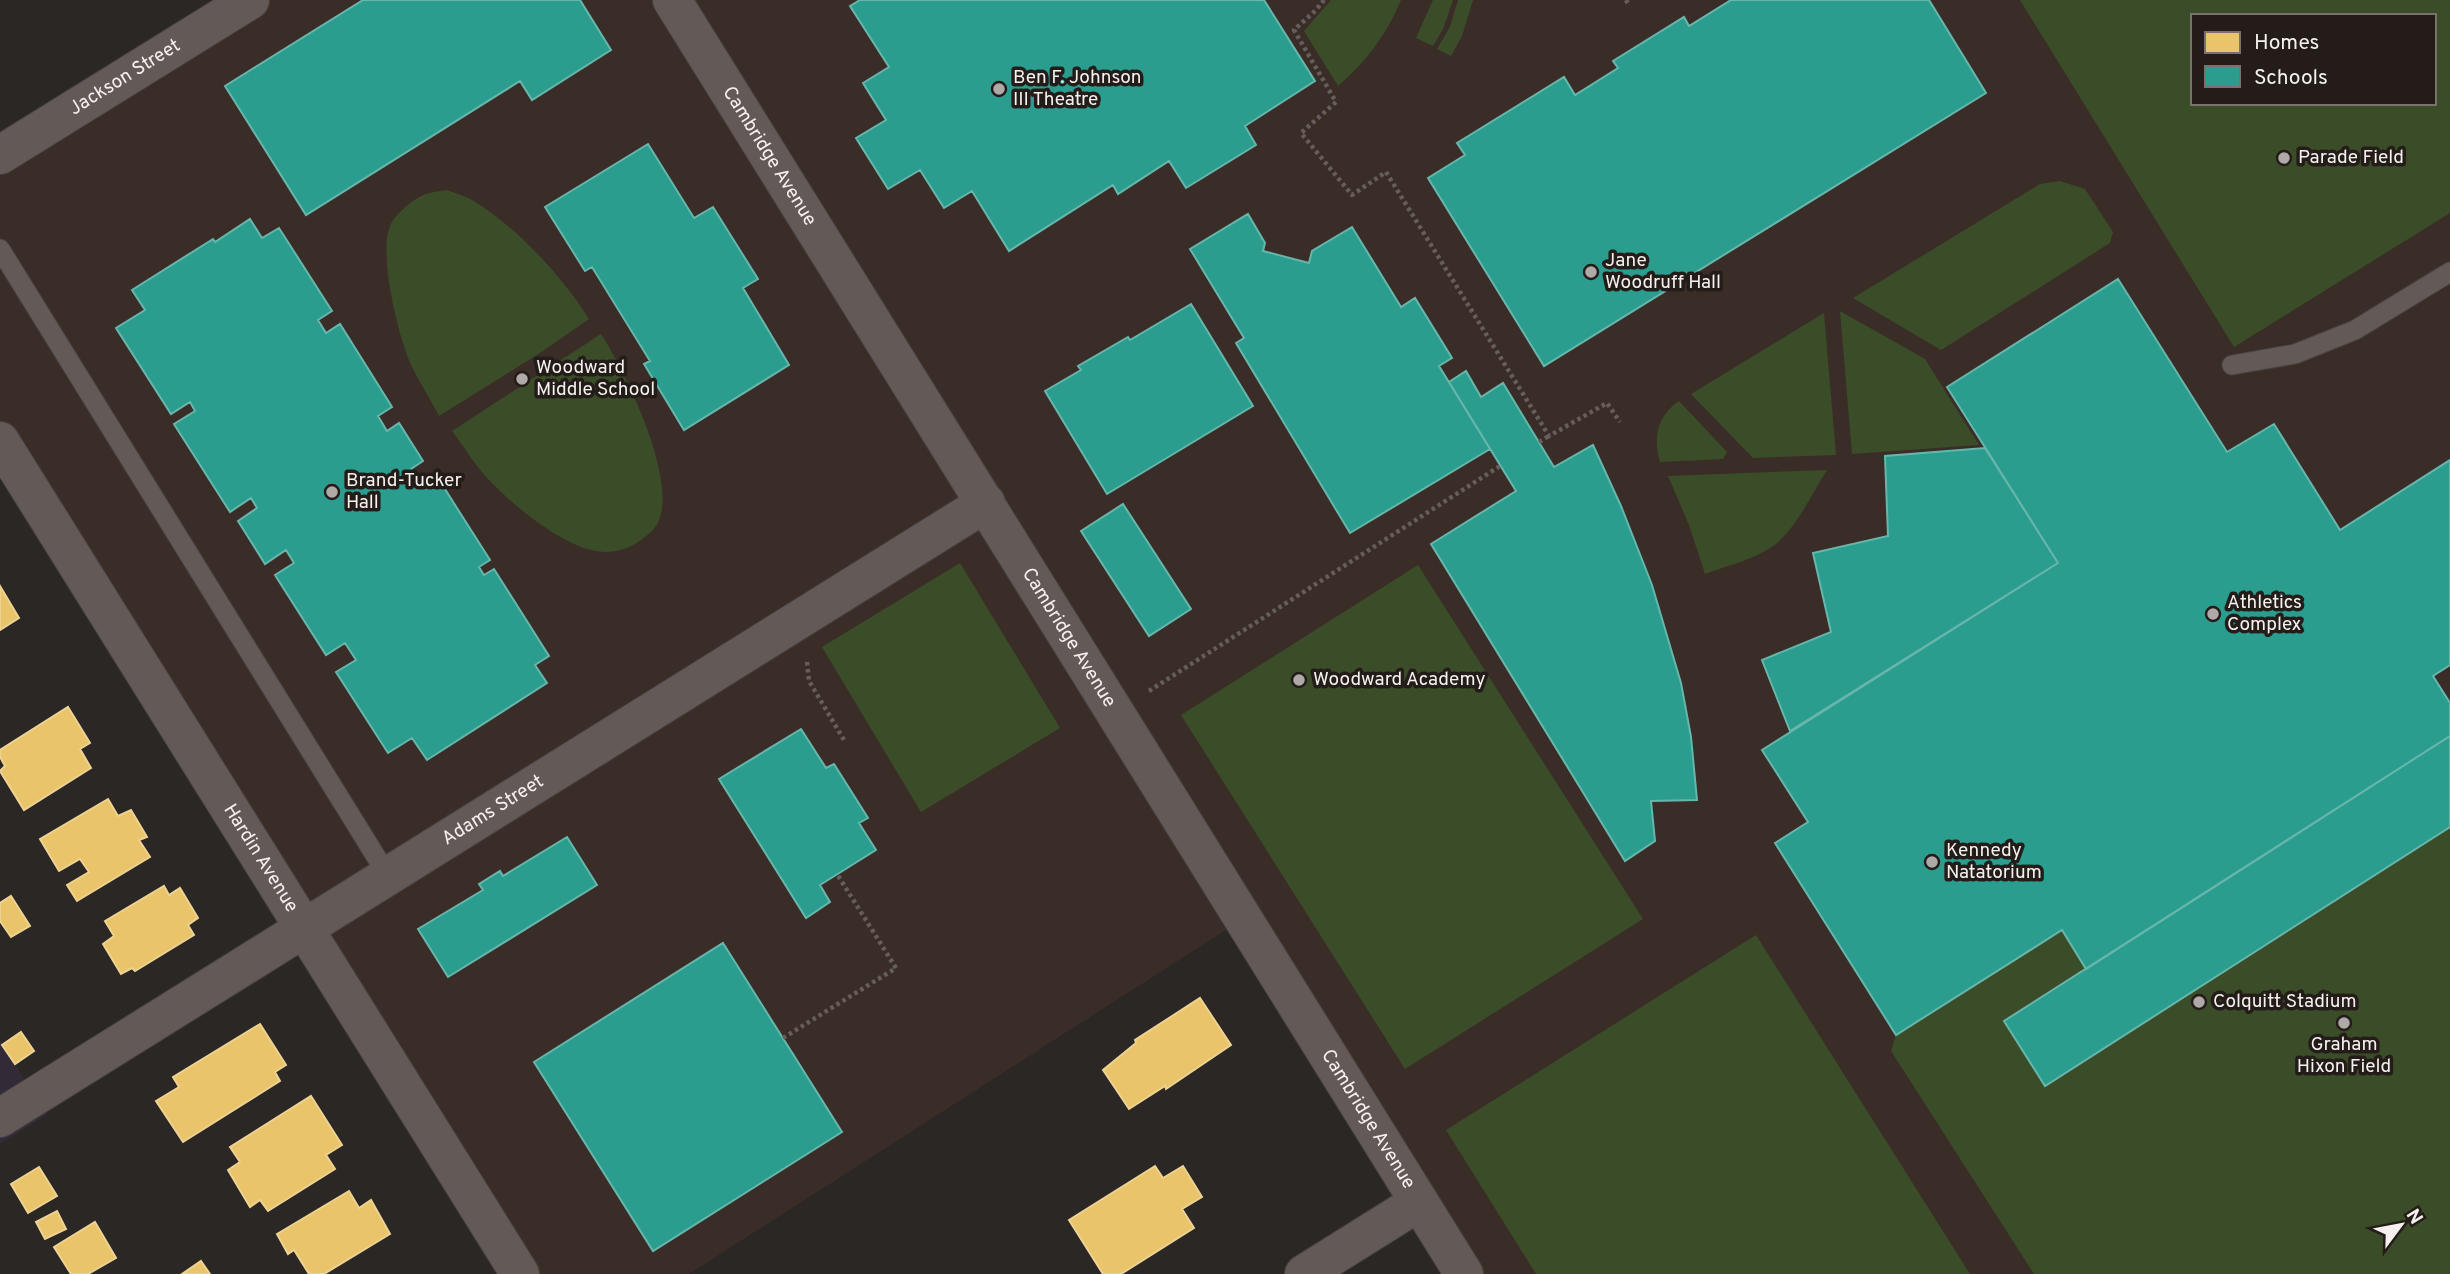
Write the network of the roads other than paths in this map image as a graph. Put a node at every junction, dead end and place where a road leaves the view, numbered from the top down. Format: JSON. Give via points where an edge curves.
{"nodes":[{"id":1,"x":672,"y":0,"type":"edge"},
{"id":2,"x":242,"y":2,"type":"edge"},
{"id":3,"x":0,"y":155,"type":"edge"},
{"id":4,"x":0,"y":249,"type":"edge"},
{"id":5,"x":2450,"y":272,"type":"edge"},
{"id":6,"x":2232,"y":365,"type":"dead end"},
{"id":7,"x":0,"y":441,"type":"edge"},
{"id":8,"x":986,"y":503,"type":"junction"},
{"id":9,"x":388,"y":876,"type":"junction"},
{"id":10,"x":304,"y":928,"type":"junction"},
{"id":11,"x":0,"y":1118,"type":"edge"},
{"id":12,"x":1419,"y":1202,"type":"junction"},
{"id":13,"x":520,"y":1274,"type":"edge"},
{"id":14,"x":1304,"y":1274,"type":"edge"},
{"id":15,"x":1464,"y":1274,"type":"edge"}],
"edges":[{"from":1,"to":8,"type":"street","name":"Cambridge Avenue"},
{"from":2,"to":3,"type":"street","name":"Jackson Street"},
{"from":4,"to":9,"type":"lane"},
{"from":5,"to":6,"type":"lane","via":[[2355,331],[2295,354]]},
{"from":7,"to":10,"type":"street","name":"Hardin Avenue"},
{"from":8,"to":9,"type":"street","name":"Adams Street"},
{"from":8,"to":12,"type":"street","name":"Cambridge Avenue"},
{"from":9,"to":10,"type":"street","name":"Adams Street"},
{"from":10,"to":11,"type":"street","name":"Adams Street"},
{"from":10,"to":13,"type":"street","name":"Hardin Avenue"},
{"from":12,"to":14,"type":"street"},
{"from":12,"to":15,"type":"street","name":"Cambridge Avenue"}]}
